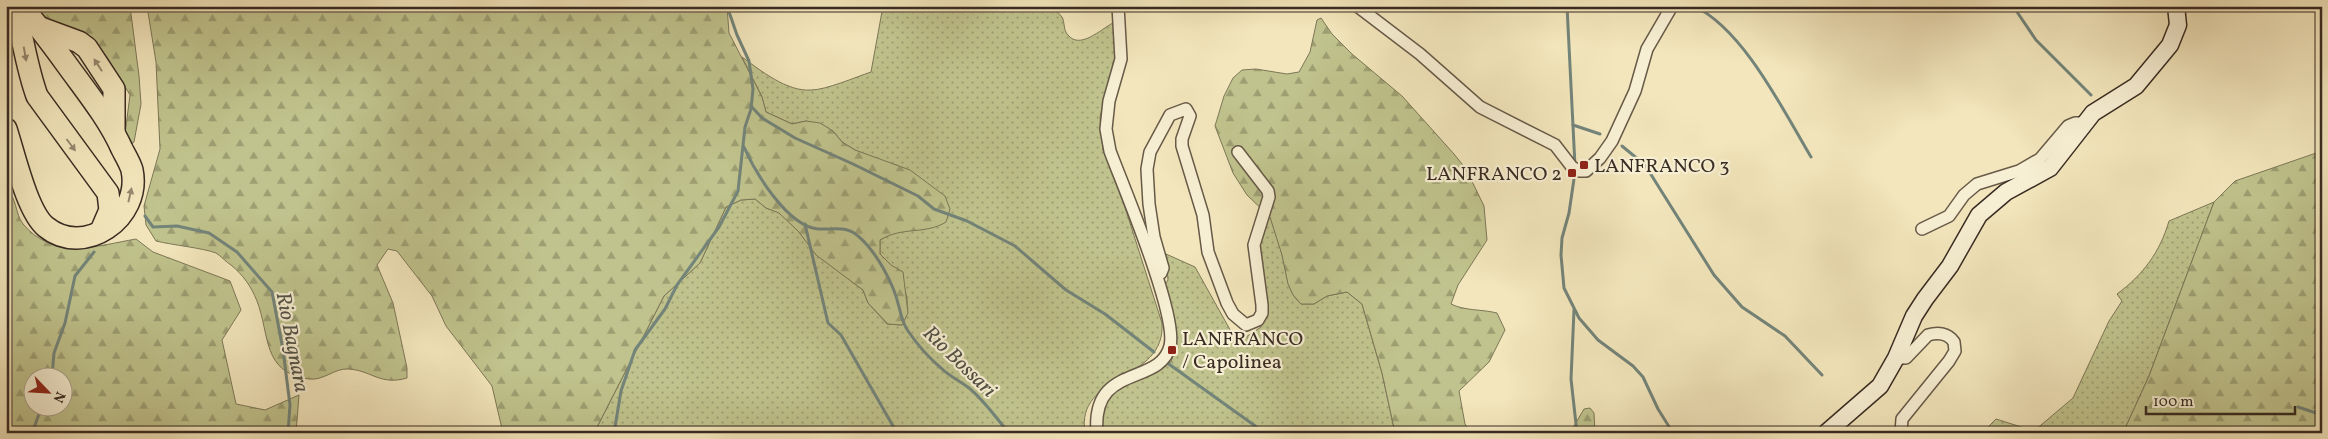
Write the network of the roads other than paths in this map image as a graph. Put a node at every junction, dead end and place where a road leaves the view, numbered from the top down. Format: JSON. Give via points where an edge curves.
{"nodes":[{"id":1,"x":14,"y":6,"type":"edge"},
{"id":2,"x":21,"y":6,"type":"edge"},
{"id":3,"x":1118,"y":6,"type":"edge"},
{"id":4,"x":1357,"y":6,"type":"edge"},
{"id":5,"x":1672,"y":6,"type":"edge"},
{"id":6,"x":2176,"y":6,"type":"edge"},
{"id":7,"x":2083,"y":123,"type":"junction"},
{"id":8,"x":6,"y":129,"type":"edge"},
{"id":9,"x":1238,"y":152,"type":"dead end"},
{"id":10,"x":1922,"y":229,"type":"dead end"},
{"id":11,"x":101,"y":231,"type":"junction"},
{"id":12,"x":1157,"y":276,"type":"junction"},
{"id":13,"x":1896,"y":358,"type":"junction"},
{"id":14,"x":1097,"y":433,"type":"edge"},
{"id":15,"x":1826,"y":433,"type":"edge"},
{"id":16,"x":1901,"y":433,"type":"edge"}],
"edges":[{"from":1,"to":11,"type":"highway","one_way":true,"via":[[36,96],[108,193],[110,210]]},
{"from":11,"to":2,"type":"highway","one_way":true,"via":[[123,216],[133,195],[132,169],[114,132],[41,28]]},
{"from":3,"to":12,"type":"street","via":[[1121,59],[1106,129],[1110,150]]},
{"from":4,"to":5,"type":"street","via":[[1406,43],[1480,107],[1555,145],[1579,172],[1586,171],[1600,158],[1612,141],[1635,92],[1647,49]]},
{"from":6,"to":7,"type":"main road","via":[[2178,25],[2170,45],[2136,86]]},
{"from":7,"to":10,"type":"street","via":[[2068,126],[2040,159],[2019,171],[1977,184],[1964,195],[1949,216]]},
{"from":7,"to":13,"type":"main road","via":[[2050,168],[2006,192],[1979,215],[1950,266],[1914,316]]},
{"from":8,"to":11,"type":"highway","via":[[36,217],[46,228],[77,237]]},
{"from":9,"to":12,"type":"street","via":[[1269,196],[1254,245],[1262,305],[1258,320],[1246,325],[1233,314],[1208,252],[1201,209],[1183,154],[1182,139],[1190,116],[1186,109],[1170,114],[1148,162],[1150,213],[1163,268]]},
{"from":12,"to":14,"type":"street","via":[[1169,322],[1169,349],[1160,363],[1140,371],[1104,394],[1096,411]]},
{"from":13,"to":15,"type":"main road","via":[[1880,386]]},
{"from":13,"to":16,"type":"street","via":[[1906,358],[1932,334],[1948,336],[1954,342],[1955,351],[1949,361],[1902,420]]}]}
